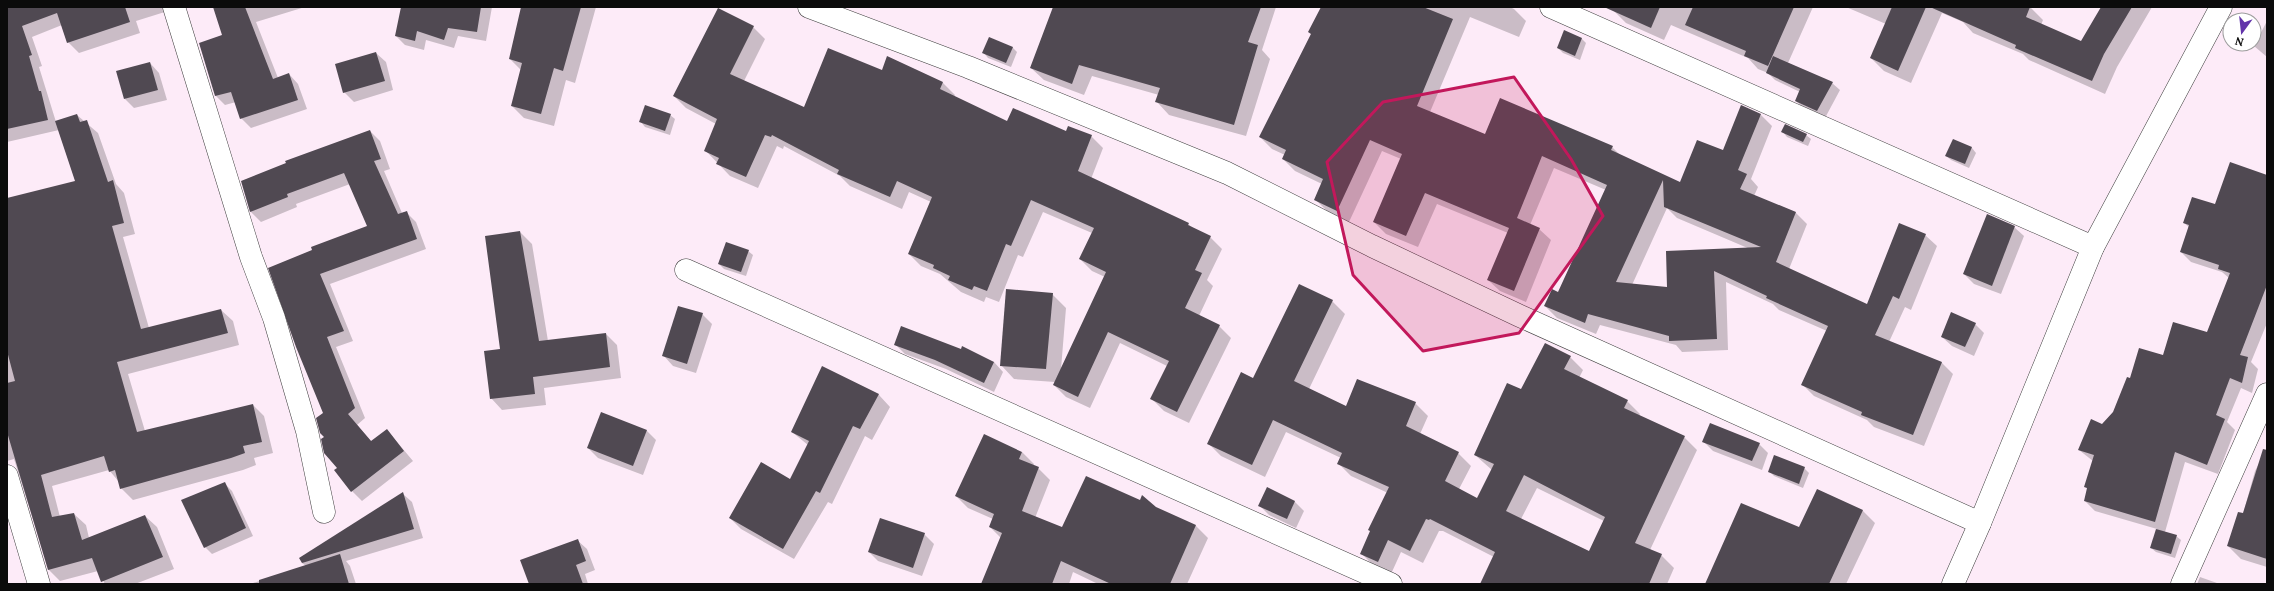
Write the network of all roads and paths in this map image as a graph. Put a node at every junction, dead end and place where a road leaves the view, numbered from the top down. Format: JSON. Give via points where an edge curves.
{"nodes":[{"id":1,"x":174,"y":7,"type":"edge"},
{"id":2,"x":809,"y":7,"type":"edge"},
{"id":3,"x":1551,"y":7,"type":"edge"},
{"id":4,"x":2221,"y":7,"type":"edge"},
{"id":5,"x":2093,"y":247,"type":"junction"},
{"id":6,"x":686,"y":270,"type":"dead end"},
{"id":7,"x":2267,"y":394,"type":"edge"},
{"id":8,"x":7,"y":476,"type":"edge"},
{"id":9,"x":324,"y":512,"type":"dead end"},
{"id":10,"x":1980,"y":523,"type":"junction"},
{"id":11,"x":39,"y":584,"type":"edge"},
{"id":12,"x":1391,"y":584,"type":"edge"},
{"id":13,"x":1953,"y":584,"type":"edge"},
{"id":14,"x":2182,"y":584,"type":"edge"}],
"edges":[{"from":1,"to":9,"type":"street","via":[[308,431]]},
{"from":2,"to":10,"type":"street","via":[[968,67],[1228,173],[1372,246],[1520,316]]},
{"from":3,"to":5,"type":"street"},
{"from":4,"to":5,"type":"street"},
{"from":5,"to":10,"type":"street"},
{"from":6,"to":12,"type":"street"},
{"from":7,"to":14,"type":"street"},
{"from":8,"to":11,"type":"street"},
{"from":10,"to":13,"type":"street"}]}
